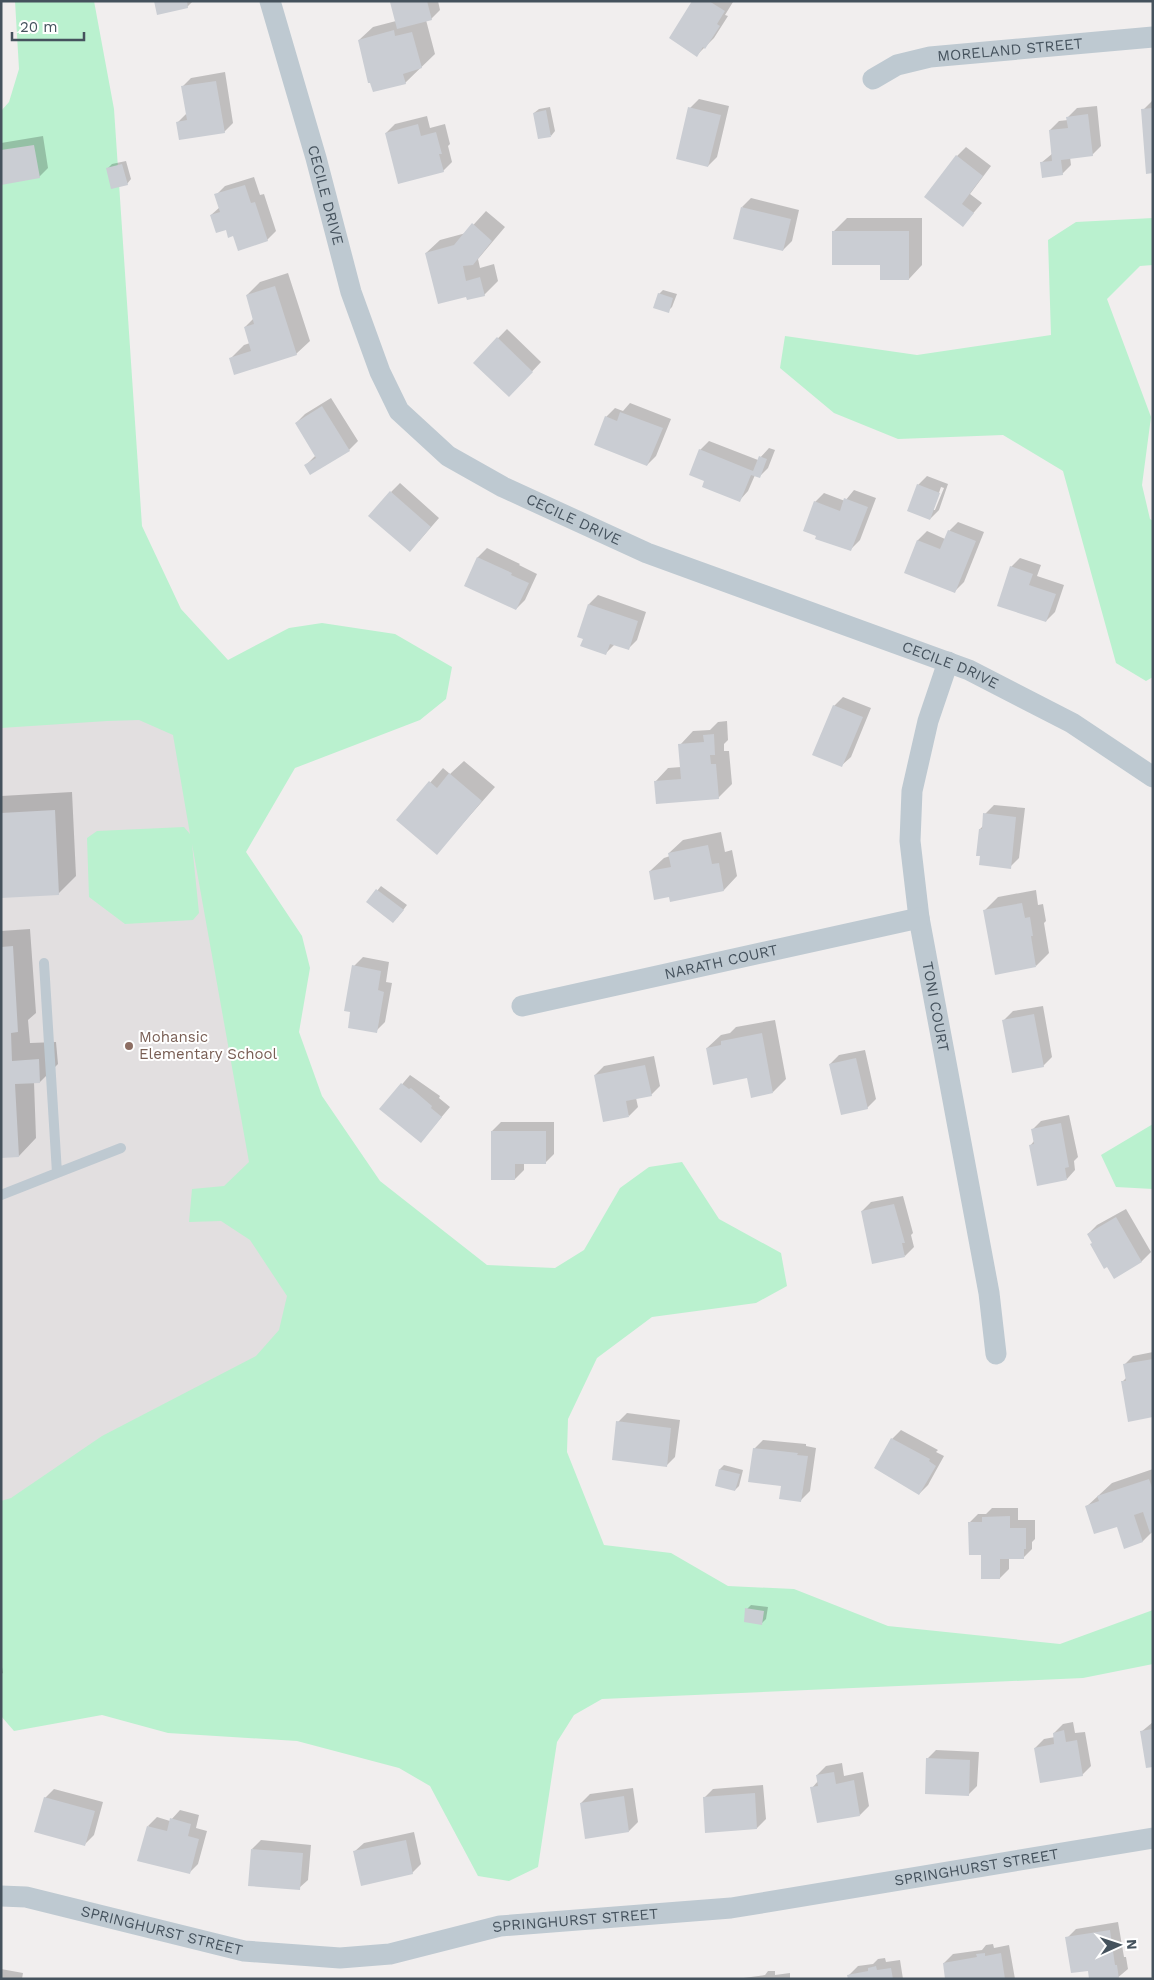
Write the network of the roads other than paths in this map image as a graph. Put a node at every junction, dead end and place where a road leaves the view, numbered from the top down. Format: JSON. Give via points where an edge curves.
{"nodes":[{"id":1,"x":270,"y":1,"type":"edge"},
{"id":2,"x":1153,"y":37,"type":"edge"},
{"id":3,"x":873,"y":79,"type":"dead end"},
{"id":4,"x":948,"y":662,"type":"junction"},
{"id":5,"x":1153,"y":777,"type":"edge"},
{"id":6,"x":919,"y":918,"type":"junction"},
{"id":7,"x":44,"y":963,"type":"dead end"},
{"id":8,"x":522,"y":1006,"type":"dead end"},
{"id":9,"x":121,"y":1148,"type":"dead end"},
{"id":10,"x":58,"y":1173,"type":"junction"},
{"id":11,"x":1,"y":1194,"type":"edge"},
{"id":12,"x":996,"y":1354,"type":"dead end"},
{"id":13,"x":1153,"y":1838,"type":"edge"},
{"id":14,"x":1,"y":1896,"type":"edge"}],
"edges":[{"from":1,"to":4,"type":"street","name":"CECILE DRIVE","via":[[351,292],[380,372],[399,411],[448,456],[512,491],[647,553]]},
{"from":2,"to":3,"type":"street","name":"MORELAND STREET","via":[[930,57],[897,65]]},
{"from":4,"to":5,"type":"street","name":"CECILE DRIVE","via":[[1072,723]]},
{"from":4,"to":6,"type":"street","name":"TONI COURT","via":[[928,721],[912,791],[910,841]]},
{"from":6,"to":8,"type":"street","name":"NARATH COURT"},
{"from":6,"to":12,"type":"street","name":"TONI COURT","via":[[989,1293]]},
{"from":7,"to":10,"type":"lane"},
{"from":9,"to":10,"type":"lane"},
{"from":10,"to":11,"type":"lane"},
{"from":13,"to":14,"type":"street","name":"SPRINGHURST STREET","via":[[731,1908],[500,1926],[390,1954],[340,1958],[244,1952],[26,1897]]}]}
